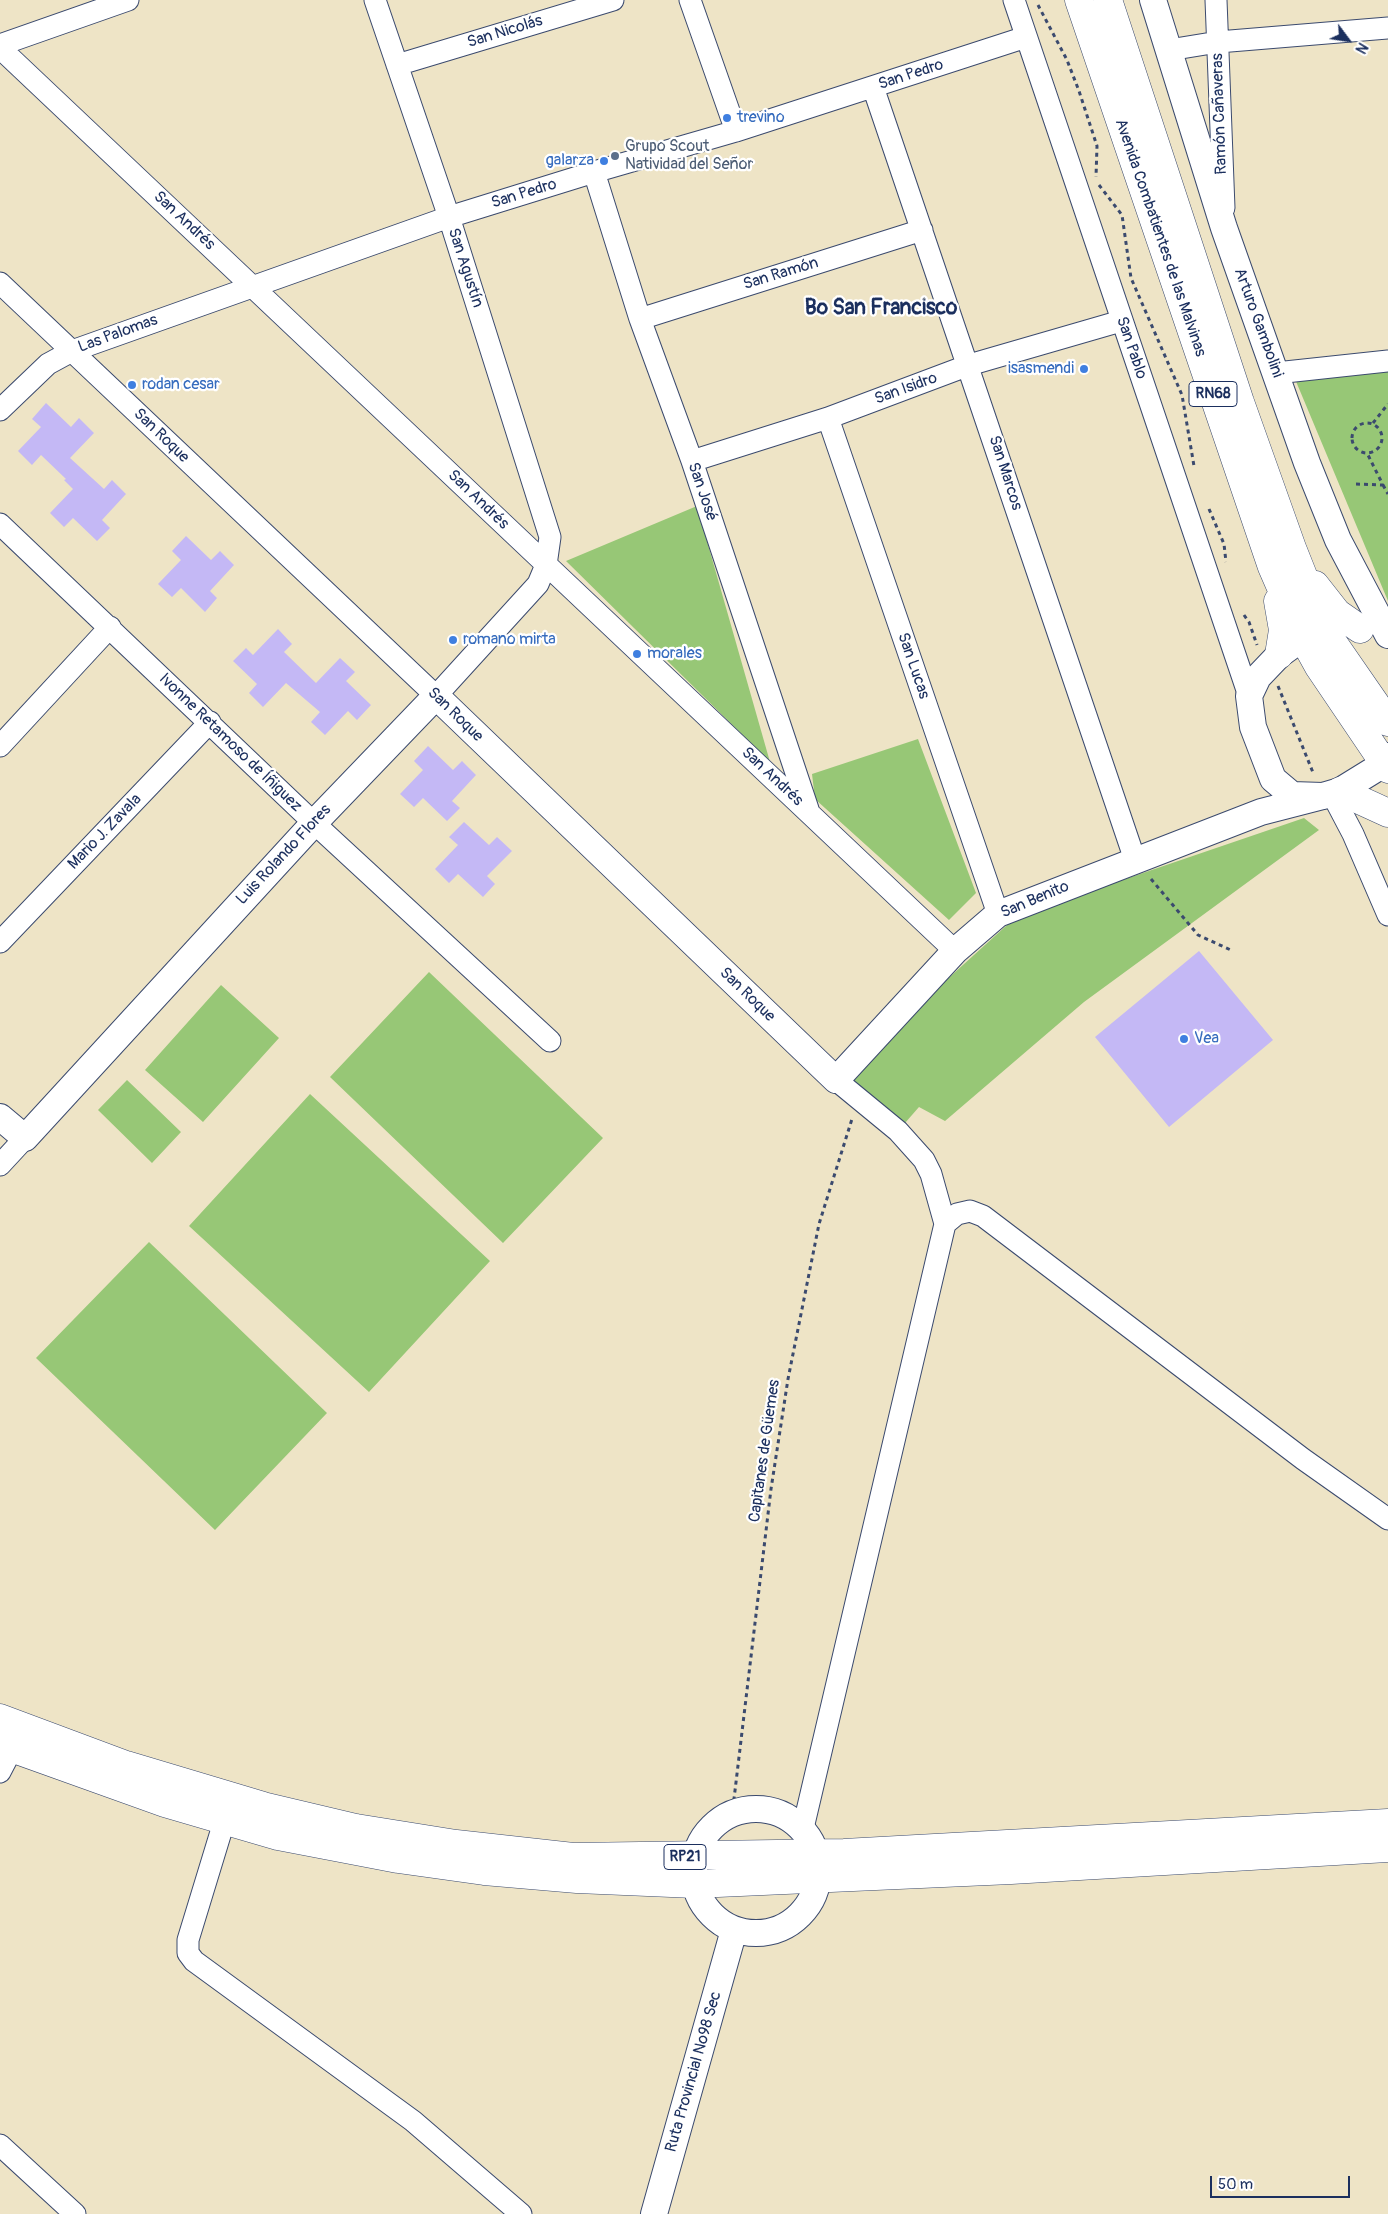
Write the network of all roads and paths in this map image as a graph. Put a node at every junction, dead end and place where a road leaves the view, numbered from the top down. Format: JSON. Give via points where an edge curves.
{"nodes":[{"id":1,"x":128,"y":0,"type":"edge"},
{"id":2,"x":375,"y":0,"type":"edge"},
{"id":3,"x":613,"y":0,"type":"edge"},
{"id":4,"x":690,"y":0,"type":"edge"},
{"id":5,"x":1014,"y":0,"type":"edge"},
{"id":6,"x":1036,"y":0,"type":"edge"},
{"id":7,"x":1079,"y":0,"type":"edge"},
{"id":8,"x":1108,"y":0,"type":"edge"},
{"id":9,"x":1153,"y":0,"type":"edge"},
{"id":10,"x":1216,"y":0,"type":"edge"},
{"id":11,"x":1388,"y":28,"type":"edge"},
{"id":12,"x":1026,"y":37,"type":"junction"},
{"id":13,"x":1218,"y":42,"type":"junction"},
{"id":14,"x":0,"y":47,"type":"edge"},
{"id":15,"x":1168,"y":50,"type":"junction"},
{"id":16,"x":397,"y":65,"type":"junction"},
{"id":17,"x":873,"y":87,"type":"junction"},
{"id":18,"x":736,"y":131,"type":"junction"},
{"id":19,"x":594,"y":172,"type":"junction"},
{"id":20,"x":449,"y":217,"type":"junction"},
{"id":21,"x":1224,"y":228,"type":"junction"},
{"id":22,"x":922,"y":230,"type":"junction"},
{"id":23,"x":0,"y":283,"type":"edge"},
{"id":24,"x":253,"y":286,"type":"junction"},
{"id":25,"x":640,"y":319,"type":"junction"},
{"id":26,"x":1122,"y":321,"type":"junction"},
{"id":27,"x":72,"y":351,"type":"junction"},
{"id":28,"x":1388,"y":361,"type":"edge"},
{"id":29,"x":969,"y":365,"type":"junction"},
{"id":30,"x":1276,"y":372,"type":"junction"},
{"id":31,"x":1388,"y":404,"type":"edge"},
{"id":32,"x":0,"y":410,"type":"edge"},
{"id":33,"x":828,"y":418,"type":"junction"},
{"id":34,"x":1373,"y":423,"type":"junction"},
{"id":35,"x":1367,"y":453,"type":"junction"},
{"id":36,"x":692,"y":461,"type":"junction"},
{"id":37,"x":1194,"y":467,"type":"dead end"},
{"id":38,"x":1356,"y":484,"type":"dead end"},
{"id":39,"x":1383,"y":485,"type":"junction"},
{"id":40,"x":1388,"y":494,"type":"edge"},
{"id":41,"x":1208,"y":507,"type":"dead end"},
{"id":42,"x":0,"y":524,"type":"edge"},
{"id":43,"x":550,"y":537,"type":"joint"},
{"id":44,"x":1292,"y":548,"type":"junction"},
{"id":45,"x":546,"y":565,"type":"junction"},
{"id":46,"x":1272,"y":567,"type":"junction"},
{"id":47,"x":1227,"y":570,"type":"dead end"},
{"id":48,"x":1241,"y":611,"type":"dead end"},
{"id":49,"x":110,"y":628,"type":"junction"},
{"id":50,"x":1360,"y":629,"type":"junction"},
{"id":51,"x":1314,"y":635,"type":"junction"},
{"id":52,"x":1388,"y":636,"type":"edge"},
{"id":53,"x":1274,"y":660,"type":"junction"},
{"id":54,"x":436,"y":696,"type":"junction"},
{"id":55,"x":1249,"y":696,"type":"junction"},
{"id":56,"x":210,"y":722,"type":"junction"},
{"id":57,"x":1388,"y":722,"type":"edge"},
{"id":58,"x":2,"y":742,"type":"edge"},
{"id":59,"x":1386,"y":762,"type":"edge"},
{"id":60,"x":1273,"y":779,"type":"junction"},
{"id":61,"x":1332,"y":794,"type":"junction"},
{"id":62,"x":809,"y":812,"type":"junction"},
{"id":63,"x":1260,"y":812,"type":"junction"},
{"id":64,"x":1388,"y":813,"type":"edge"},
{"id":65,"x":314,"y":823,"type":"junction"},
{"id":66,"x":1134,"y":860,"type":"junction"},
{"id":67,"x":998,"y":914,"type":"junction"},
{"id":68,"x":1388,"y":915,"type":"edge"},
{"id":69,"x":0,"y":942,"type":"edge"},
{"id":70,"x":1233,"y":951,"type":"dead end"},
{"id":71,"x":955,"y":952,"type":"junction"},
{"id":72,"x":550,"y":1041,"type":"dead end"},
{"id":73,"x":836,"y":1080,"type":"junction"},
{"id":74,"x":853,"y":1115,"type":"dead end"},
{"id":75,"x":0,"y":1117,"type":"edge"},
{"id":76,"x":25,"y":1138,"type":"junction"},
{"id":77,"x":0,"y":1165,"type":"edge"},
{"id":78,"x":945,"y":1224,"type":"junction"},
{"id":79,"x":1388,"y":1519,"type":"edge"},
{"id":80,"x":0,"y":1718,"type":"edge"},
{"id":81,"x":4,"y":1755,"type":"edge"},
{"id":82,"x":224,"y":1822,"type":"junction"},
{"id":83,"x":1388,"y":1823,"type":"edge"},
{"id":84,"x":803,"y":1828,"type":"junction"},
{"id":85,"x":708,"y":1834,"type":"junction"},
{"id":86,"x":1388,"y":1848,"type":"edge"},
{"id":87,"x":818,"y":1866,"type":"junction"},
{"id":88,"x":695,"y":1884,"type":"junction"},
{"id":89,"x":734,"y":1930,"type":"junction"},
{"id":90,"x":0,"y":2146,"type":"edge"},
{"id":91,"x":75,"y":2214,"type":"edge"},
{"id":92,"x":521,"y":2214,"type":"edge"},
{"id":93,"x":654,"y":2214,"type":"edge"}],
"edges":[{"from":1,"to":14,"type":"street"},
{"from":2,"to":16,"type":"street","name":"San Agustín"},
{"from":3,"to":16,"type":"street","name":"San Nicolás"},
{"from":4,"to":18,"type":"street"},
{"from":5,"to":12,"type":"street","name":"San Pablo"},
{"from":6,"to":37,"type":"path","via":[[1079,91],[1097,146],[1096,177],[1099,185],[1122,215],[1131,278],[1182,395]]},
{"from":7,"to":46,"type":"main road","name":"Avenida Combatientes de las Malvinas","number":"RN68"},
{"from":8,"to":44,"type":"main road","name":"Avenida Combatientes de las Malvinas","number":"RN68","via":[[1240,402]]},
{"from":9,"to":15,"type":"street","name":"Arturo Gambolini"},
{"from":10,"to":13,"type":"street","name":"Ramón Cañaveras"},
{"from":11,"to":13,"type":"street"},
{"from":12,"to":17,"type":"street","name":"San Pedro"},
{"from":12,"to":26,"type":"street","name":"San Pablo"},
{"from":13,"to":15,"type":"street"},
{"from":13,"to":21,"type":"street","name":"Ramón Cañaveras"},
{"from":14,"to":24,"type":"street","name":"San Andrés"},
{"from":15,"to":21,"type":"street","name":"Arturo Gambolini"},
{"from":16,"to":20,"type":"street","name":"San Agustín"},
{"from":17,"to":18,"type":"street","name":"San Pedro"},
{"from":17,"to":22,"type":"street","name":"San Marcos"},
{"from":18,"to":19,"type":"street","name":"San Pedro"},
{"from":19,"to":20,"type":"street","name":"San Pedro"},
{"from":19,"to":25,"type":"street","name":"San José"},
{"from":20,"to":24,"type":"street","name":"San Pedro"},
{"from":20,"to":43,"type":"street","name":"San Agustín"},
{"from":21,"to":30,"type":"street","name":"Arturo Gambolini"},
{"from":22,"to":25,"type":"street","name":"San Ramón"},
{"from":22,"to":29,"type":"street","name":"San Marcos"},
{"from":23,"to":27,"type":"street","name":"San Roque"},
{"from":24,"to":27,"type":"street","name":"Las Palomas"},
{"from":24,"to":45,"type":"street","name":"San Andrés"},
{"from":25,"to":36,"type":"street","name":"San José"},
{"from":26,"to":29,"type":"street","name":"San Isidro"},
{"from":26,"to":55,"type":"street","name":"San Pablo"},
{"from":27,"to":32,"type":"street","name":"Las Palomas","via":[[48,364]]},
{"from":27,"to":54,"type":"street","name":"San Roque"},
{"from":28,"to":30,"type":"street"},
{"from":29,"to":33,"type":"street","name":"San Isidro"},
{"from":29,"to":66,"type":"street","name":"San Marcos"},
{"from":30,"to":52,"type":"street","name":"Arturo Gambolini","via":[[1338,540]]},
{"from":31,"to":34,"type":"path"},
{"from":33,"to":36,"type":"street","name":"San Isidro"},
{"from":33,"to":67,"type":"street","name":"San Lucas"},
{"from":34,"to":35,"type":"path","via":[[1383,439],[1378,449]]},
{"from":34,"to":35,"type":"path","via":[[1358,425],[1352,434],[1356,448]]},
{"from":35,"to":39,"type":"path"},
{"from":36,"to":62,"type":"street","name":"San José"},
{"from":38,"to":39,"type":"path"},
{"from":39,"to":40,"type":"path"},
{"from":41,"to":47,"type":"path","via":[[1224,544]]},
{"from":42,"to":49,"type":"street","name":"Ivonne Retamoso de Íñiguez"},
{"from":43,"to":45,"type":"street","name":"Luis Rolando Flores"},
{"from":44,"to":50,"type":"main road","via":[[1322,597],[1337,613]]},
{"from":44,"to":51,"type":"main road","name":"Avenida Combatientes de las Malvinas","number":"RN68"},
{"from":45,"to":54,"type":"street","name":"Luis Rolando Flores","via":[[538,584]]},
{"from":45,"to":62,"type":"street","name":"San Andrés"},
{"from":46,"to":51,"type":"main road","name":"Avenida Combatientes de las Malvinas","number":"RN68"},
{"from":46,"to":53,"type":"main road","via":[[1283,630]]},
{"from":48,"to":53,"type":"path","via":[[1249,622],[1260,654]]},
{"from":49,"to":56,"type":"street","name":"Ivonne Retamoso de Íñiguez"},
{"from":49,"to":58,"type":"street"},
{"from":50,"to":51,"type":"street"},
{"from":50,"to":52,"type":"street"},
{"from":51,"to":53,"type":"street"},
{"from":51,"to":57,"type":"main road","name":"Avenida Combatientes de las Malvinas","number":"RN68"},
{"from":51,"to":59,"type":"main road","name":"Avenida Combatientes de las Malvinas","number":"RN68","via":[[1319,667]]},
{"from":53,"to":55,"type":"street","via":[[1258,677]]},
{"from":53,"to":61,"type":"path"},
{"from":54,"to":65,"type":"street","name":"Luis Rolando Flores"},
{"from":54,"to":73,"type":"street","name":"San Roque"},
{"from":55,"to":60,"type":"street","via":[[1253,727]]},
{"from":56,"to":65,"type":"street","name":"Ivonne Retamoso de Íñiguez"},
{"from":56,"to":69,"type":"street","name":"Mario J. Zavala"},
{"from":59,"to":61,"type":"street","name":"San Benito"},
{"from":60,"to":61,"type":"street","via":[[1292,794]]},
{"from":60,"to":63,"type":"street","via":[[1268,800]]},
{"from":61,"to":63,"type":"street","name":"San Benito"},
{"from":61,"to":64,"type":"main road"},
{"from":61,"to":68,"type":"street"},
{"from":62,"to":71,"type":"street","name":"San Andrés"},
{"from":63,"to":66,"type":"street","name":"San Benito"},
{"from":65,"to":72,"type":"street","name":"Ivonne Retamoso de Íñiguez"},
{"from":65,"to":76,"type":"street","name":"Luis Rolando Flores"},
{"from":66,"to":67,"type":"street","name":"San Benito"},
{"from":66,"to":70,"type":"path","via":[[1198,935]]},
{"from":67,"to":71,"type":"street","name":"San Benito"},
{"from":71,"to":73,"type":"street","name":"San Benito"},
{"from":73,"to":78,"type":"street","via":[[898,1131],[924,1160]]},
{"from":74,"to":85,"type":"path","name":"Capitanes de Güemes","via":[[819,1224],[788,1379],[771,1489],[734,1799]]},
{"from":75,"to":76,"type":"street"},
{"from":76,"to":77,"type":"street","name":"Luis Rolando Flores"},
{"from":78,"to":79,"type":"street","via":[[957,1214],[970,1211],[983,1216]]},
{"from":78,"to":84,"type":"street"},
{"from":80,"to":85,"type":"main road","number":"RP21","via":[[210,1792],[356,1828],[456,1844],[573,1857]]},
{"from":81,"to":82,"type":"main road","number":"RP21"},
{"from":82,"to":88,"type":"main road","number":"RP21","via":[[341,1850],[475,1869],[577,1879]]},
{"from":82,"to":92,"type":"street","via":[[188,1940],[188,1953],[412,2121]]},
{"from":83,"to":87,"type":"main road","number":"RP21"},
{"from":84,"to":85,"type":"street","via":[[787,1816],[767,1809],[746,1809]]},
{"from":84,"to":87,"type":"street","via":[[812,1840]]},
{"from":85,"to":87,"type":"main road","number":"RP21"},
{"from":85,"to":88,"type":"street"},
{"from":86,"to":87,"type":"main road","number":"RP21"},
{"from":87,"to":88,"type":"main road","number":"RP21"},
{"from":87,"to":89,"type":"street","via":[[813,1897],[803,1912],[788,1924],[771,1932]]},
{"from":88,"to":89,"type":"street","via":[[707,1909]]},
{"from":89,"to":93,"type":"street","name":"Ruta Provincial Nº98 Sec"},
{"from":90,"to":91,"type":"street"}]}
